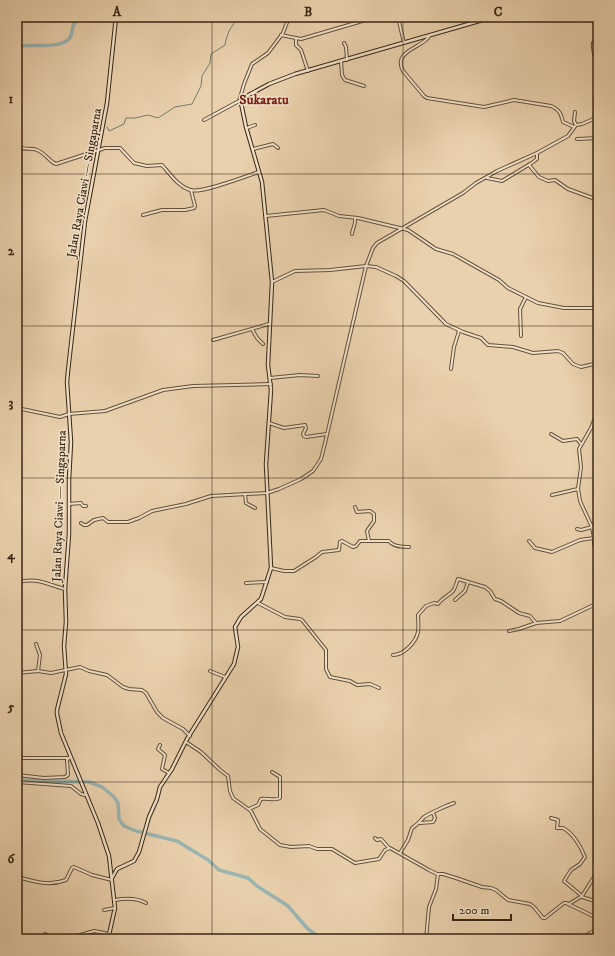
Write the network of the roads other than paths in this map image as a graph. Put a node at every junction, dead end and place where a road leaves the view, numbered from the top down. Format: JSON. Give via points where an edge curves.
{"nodes":[{"id":1,"x":116,"y":17,"type":"edge"},
{"id":2,"x":289,"y":17,"type":"edge"},
{"id":3,"x":376,"y":17,"type":"edge"},
{"id":4,"x":398,"y":17,"type":"edge"},
{"id":5,"x":478,"y":17,"type":"edge"},
{"id":6,"x":493,"y":17,"type":"edge"},
{"id":7,"x":594,"y":17,"type":"edge"},
{"id":8,"x":479,"y":21,"type":"junction"},
{"id":9,"x":598,"y":22,"type":"edge"},
{"id":10,"x":281,"y":35,"type":"junction"},
{"id":11,"x":430,"y":35,"type":"junction"},
{"id":12,"x":296,"y":38,"type":"junction"},
{"id":13,"x":598,"y":38,"type":"edge"},
{"id":14,"x":344,"y":43,"type":"dead end"},
{"id":15,"x":404,"y":43,"type":"junction"},
{"id":16,"x":347,"y":60,"type":"junction"},
{"id":17,"x":341,"y":61,"type":"junction"},
{"id":18,"x":598,"y":69,"type":"edge"},
{"id":19,"x":308,"y":71,"type":"junction"},
{"id":20,"x":364,"y":86,"type":"dead end"},
{"id":21,"x":240,"y":100,"type":"junction"},
{"id":22,"x":575,"y":112,"type":"dead end"},
{"id":23,"x":598,"y":117,"type":"edge"},
{"id":24,"x":204,"y":120,"type":"dead end"},
{"id":25,"x":255,"y":125,"type":"dead end"},
{"id":26,"x":575,"y":126,"type":"junction"},
{"id":27,"x":246,"y":128,"type":"junction"},
{"id":28,"x":598,"y":138,"type":"edge"},
{"id":29,"x":577,"y":139,"type":"dead end"},
{"id":30,"x":17,"y":143,"type":"edge"},
{"id":31,"x":278,"y":148,"type":"dead end"},
{"id":32,"x":253,"y":149,"type":"junction"},
{"id":33,"x":98,"y":150,"type":"junction"},
{"id":34,"x":537,"y":153,"type":"junction"},
{"id":35,"x":530,"y":164,"type":"junction"},
{"id":36,"x":259,"y":172,"type":"junction"},
{"id":37,"x":487,"y":178,"type":"junction"},
{"id":38,"x":191,"y":190,"type":"junction"},
{"id":39,"x":598,"y":200,"type":"edge"},
{"id":40,"x":143,"y":215,"type":"dead end"},
{"id":41,"x":266,"y":216,"type":"junction"},
{"id":42,"x":355,"y":217,"type":"junction"},
{"id":43,"x":401,"y":229,"type":"junction"},
{"id":44,"x":352,"y":234,"type":"dead end"},
{"id":45,"x":366,"y":266,"type":"junction"},
{"id":46,"x":272,"y":282,"type":"junction"},
{"id":47,"x":526,"y":297,"type":"junction"},
{"id":48,"x":598,"y":308,"type":"edge"},
{"id":49,"x":269,"y":324,"type":"junction"},
{"id":50,"x":252,"y":329,"type":"junction"},
{"id":51,"x":459,"y":331,"type":"junction"},
{"id":52,"x":521,"y":336,"type":"dead end"},
{"id":53,"x":213,"y":340,"type":"dead end"},
{"id":54,"x":263,"y":344,"type":"dead end"},
{"id":55,"x":598,"y":363,"type":"edge"},
{"id":56,"x":451,"y":369,"type":"dead end"},
{"id":57,"x":318,"y":376,"type":"dead end"},
{"id":58,"x":270,"y":378,"type":"junction"},
{"id":59,"x":271,"y":384,"type":"junction"},
{"id":60,"x":17,"y":408,"type":"edge"},
{"id":61,"x":598,"y":410,"type":"edge"},
{"id":62,"x":69,"y":414,"type":"junction"},
{"id":63,"x":268,"y":423,"type":"junction"},
{"id":64,"x":594,"y":423,"type":"junction"},
{"id":65,"x":598,"y":424,"type":"edge"},
{"id":66,"x":327,"y":434,"type":"junction"},
{"id":67,"x":552,"y":434,"type":"dead end"},
{"id":68,"x":581,"y":444,"type":"junction"},
{"id":69,"x":578,"y":489,"type":"junction"},
{"id":70,"x":267,"y":493,"type":"junction"},
{"id":71,"x":245,"y":494,"type":"junction"},
{"id":72,"x":552,"y":495,"type":"dead end"},
{"id":73,"x":69,"y":504,"type":"junction"},
{"id":74,"x":86,"y":506,"type":"dead end"},
{"id":75,"x":355,"y":507,"type":"dead end"},
{"id":76,"x":255,"y":508,"type":"dead end"},
{"id":77,"x":81,"y":523,"type":"dead end"},
{"id":78,"x":592,"y":527,"type":"junction"},
{"id":79,"x":598,"y":528,"type":"edge"},
{"id":80,"x":577,"y":529,"type":"dead end"},
{"id":81,"x":594,"y":538,"type":"junction"},
{"id":82,"x":370,"y":541,"type":"junction"},
{"id":83,"x":529,"y":541,"type":"dead end"},
{"id":84,"x":409,"y":548,"type":"dead end"},
{"id":85,"x":598,"y":554,"type":"edge"},
{"id":86,"x":271,"y":568,"type":"junction"},
{"id":87,"x":267,"y":582,"type":"junction"},
{"id":88,"x":468,"y":582,"type":"junction"},
{"id":89,"x":17,"y":583,"type":"edge"},
{"id":90,"x":246,"y":583,"type":"dead end"},
{"id":91,"x":65,"y":589,"type":"junction"},
{"id":92,"x":455,"y":600,"type":"dead end"},
{"id":93,"x":598,"y":602,"type":"edge"},
{"id":94,"x":258,"y":603,"type":"junction"},
{"id":95,"x":536,"y":623,"type":"junction"},
{"id":96,"x":509,"y":631,"type":"dead end"},
{"id":97,"x":36,"y":644,"type":"dead end"},
{"id":98,"x":393,"y":655,"type":"dead end"},
{"id":99,"x":66,"y":670,"type":"junction"},
{"id":100,"x":38,"y":671,"type":"junction"},
{"id":101,"x":210,"y":671,"type":"dead end"},
{"id":102,"x":17,"y":673,"type":"edge"},
{"id":103,"x":225,"y":678,"type":"junction"},
{"id":104,"x":379,"y":688,"type":"dead end"},
{"id":105,"x":190,"y":736,"type":"junction"},
{"id":106,"x":186,"y":742,"type":"junction"},
{"id":107,"x":160,"y":745,"type":"dead end"},
{"id":108,"x":17,"y":758,"type":"edge"},
{"id":109,"x":69,"y":758,"type":"junction"},
{"id":110,"x":272,"y":772,"type":"dead end"},
{"id":111,"x":170,"y":773,"type":"junction"},
{"id":112,"x":17,"y":775,"type":"edge"},
{"id":113,"x":17,"y":782,"type":"edge"},
{"id":114,"x":85,"y":793,"type":"junction"},
{"id":115,"x":454,"y":803,"type":"dead end"},
{"id":116,"x":249,"y":810,"type":"junction"},
{"id":117,"x":433,"y":813,"type":"junction"},
{"id":118,"x":551,"y":818,"type":"dead end"},
{"id":119,"x":420,"y":823,"type":"junction"},
{"id":120,"x":375,"y":838,"type":"dead end"},
{"id":121,"x":389,"y":848,"type":"junction"},
{"id":122,"x":400,"y":854,"type":"junction"},
{"id":123,"x":438,"y":874,"type":"junction"},
{"id":124,"x":17,"y":877,"type":"edge"},
{"id":125,"x":594,"y":877,"type":"dead end"},
{"id":126,"x":112,"y":879,"type":"junction"},
{"id":127,"x":582,"y":896,"type":"junction"},
{"id":128,"x":115,"y":900,"type":"junction"},
{"id":129,"x":598,"y":902,"type":"edge"},
{"id":130,"x":146,"y":903,"type":"dead end"},
{"id":131,"x":569,"y":904,"type":"junction"},
{"id":132,"x":115,"y":908,"type":"junction"},
{"id":133,"x":104,"y":910,"type":"dead end"},
{"id":134,"x":598,"y":923,"type":"edge"},
{"id":135,"x":598,"y":930,"type":"edge"},
{"id":136,"x":45,"y":934,"type":"dead end"},
{"id":137,"x":109,"y":934,"type":"junction"},
{"id":138,"x":55,"y":939,"type":"edge"},
{"id":139,"x":67,"y":939,"type":"edge"},
{"id":140,"x":83,"y":939,"type":"edge"},
{"id":141,"x":89,"y":939,"type":"edge"},
{"id":142,"x":108,"y":939,"type":"edge"},
{"id":143,"x":426,"y":939,"type":"edge"},
{"id":144,"x":586,"y":939,"type":"edge"}],
"edges":[{"from":1,"to":33,"type":"street","name":"Jalan Raya Ciawi — Singaparna","via":[[107,103]]},
{"from":2,"to":10,"type":"street"},
{"from":3,"to":12,"type":"street","via":[[301,39]]},
{"from":4,"to":15,"type":"street"},
{"from":5,"to":8,"type":"street"},
{"from":6,"to":8,"type":"street"},
{"from":7,"to":9,"type":"street"},
{"from":8,"to":11,"type":"street"},
{"from":10,"to":12,"type":"street"},
{"from":10,"to":21,"type":"street","via":[[268,53],[253,63]]},
{"from":11,"to":15,"type":"street"},
{"from":11,"to":26,"type":"street","via":[[427,40],[408,51],[401,62],[403,71],[427,98],[484,107],[514,100],[551,106],[560,112],[563,122]]},
{"from":12,"to":19,"type":"street","via":[[296,44],[301,50]]},
{"from":13,"to":18,"type":"street","via":[[593,44]]},
{"from":14,"to":16,"type":"street"},
{"from":15,"to":16,"type":"street"},
{"from":16,"to":17,"type":"street"},
{"from":17,"to":19,"type":"street"},
{"from":17,"to":20,"type":"street","via":[[342,76],[345,80]]},
{"from":19,"to":21,"type":"street","via":[[281,79]]},
{"from":21,"to":24,"type":"street"},
{"from":21,"to":27,"type":"street"},
{"from":22,"to":26,"type":"street"},
{"from":23,"to":26,"type":"street"},
{"from":25,"to":27,"type":"street"},
{"from":26,"to":34,"type":"street","via":[[568,136]]},
{"from":27,"to":32,"type":"street"},
{"from":28,"to":29,"type":"street"},
{"from":30,"to":33,"type":"street","via":[[22,149],[39,151],[56,164]]},
{"from":31,"to":32,"type":"street","via":[[273,144]]},
{"from":32,"to":36,"type":"street"},
{"from":33,"to":38,"type":"street","via":[[107,147],[120,148],[134,163],[147,166],[161,164],[177,181]]},
{"from":33,"to":62,"type":"street","name":"Jalan Raya Ciawi — Singaparna","via":[[85,221],[70,349],[67,382]]},
{"from":34,"to":35,"type":"street","via":[[536,160]]},
{"from":34,"to":37,"type":"street"},
{"from":35,"to":37,"type":"street","via":[[502,181]]},
{"from":35,"to":39,"type":"street","via":[[539,176],[548,181],[555,180],[568,189]]},
{"from":36,"to":38,"type":"street","via":[[209,188]]},
{"from":36,"to":41,"type":"street"},
{"from":37,"to":43,"type":"street"},
{"from":38,"to":40,"type":"street","via":[[195,206],[193,208],[162,210]]},
{"from":41,"to":42,"type":"street","via":[[320,210],[339,216]]},
{"from":41,"to":46,"type":"street"},
{"from":42,"to":43,"type":"street"},
{"from":42,"to":44,"type":"street"},
{"from":43,"to":45,"type":"street","via":[[377,243]]},
{"from":43,"to":47,"type":"street","via":[[413,233],[436,249],[453,254]]},
{"from":45,"to":46,"type":"street","via":[[295,271]]},
{"from":45,"to":51,"type":"street","via":[[376,267],[404,281],[446,324]]},
{"from":45,"to":66,"type":"street"},
{"from":46,"to":49,"type":"street"},
{"from":47,"to":48,"type":"street","via":[[538,303],[564,308]]},
{"from":47,"to":52,"type":"street","via":[[520,309]]},
{"from":49,"to":50,"type":"street"},
{"from":49,"to":58,"type":"street"},
{"from":50,"to":53,"type":"street"},
{"from":50,"to":54,"type":"street"},
{"from":51,"to":55,"type":"street","via":[[481,338],[490,346],[533,353],[558,351],[577,366]]},
{"from":51,"to":56,"type":"street"},
{"from":57,"to":58,"type":"street"},
{"from":58,"to":59,"type":"street"},
{"from":59,"to":62,"type":"street","via":[[192,386],[163,390],[105,411]]},
{"from":59,"to":63,"type":"street"},
{"from":60,"to":62,"type":"street","via":[[59,417]]},
{"from":61,"to":64,"type":"street"},
{"from":62,"to":73,"type":"street","name":"Jalan Raya Ciawi — Singaparna"},
{"from":63,"to":66,"type":"street","via":[[284,428],[305,425],[303,434],[306,437]]},
{"from":63,"to":70,"type":"street"},
{"from":64,"to":65,"type":"street"},
{"from":64,"to":68,"type":"street"},
{"from":66,"to":70,"type":"street","via":[[320,459],[313,471],[301,479]]},
{"from":67,"to":68,"type":"street","via":[[562,441],[577,439]]},
{"from":68,"to":69,"type":"street"},
{"from":69,"to":72,"type":"street"},
{"from":69,"to":78,"type":"street","via":[[580,501]]},
{"from":70,"to":71,"type":"street"},
{"from":70,"to":86,"type":"street"},
{"from":71,"to":76,"type":"street","via":[[246,503]]},
{"from":71,"to":77,"type":"street","via":[[211,496],[152,511],[128,522],[108,522],[103,518],[84,526]]},
{"from":73,"to":74,"type":"street","via":[[81,503]]},
{"from":73,"to":91,"type":"street","name":"Jalan Raya Ciawi — Singaparna"},
{"from":75,"to":82,"type":"street","via":[[358,512],[370,511],[374,514],[374,521],[367,531]]},
{"from":78,"to":79,"type":"street"},
{"from":78,"to":80,"type":"street"},
{"from":78,"to":81,"type":"street"},
{"from":81,"to":83,"type":"street","via":[[580,540],[552,552],[535,548]]},
{"from":81,"to":85,"type":"street"},
{"from":82,"to":84,"type":"street","via":[[388,541]]},
{"from":82,"to":86,"type":"street","via":[[360,542],[353,547],[342,541],[339,550],[322,552],[294,571]]},
{"from":86,"to":87,"type":"street"},
{"from":87,"to":90,"type":"street"},
{"from":87,"to":94,"type":"street"},
{"from":88,"to":92,"type":"street","via":[[465,591]]},
{"from":88,"to":95,"type":"street","via":[[485,587],[495,599],[530,616]]},
{"from":88,"to":98,"type":"street","via":[[458,579],[456,587],[446,598],[438,604],[426,606],[418,615],[418,631],[413,642],[397,655]]},
{"from":89,"to":91,"type":"street","via":[[37,581]]},
{"from":91,"to":99,"type":"street","name":"Jalan Raya Ciawi — Singaparna"},
{"from":93,"to":95,"type":"street","via":[[560,621]]},
{"from":94,"to":103,"type":"street","via":[[235,627],[238,651],[234,664]]},
{"from":94,"to":104,"type":"street","via":[[284,617],[302,620],[326,650],[326,669],[330,676],[357,685],[370,684]]},
{"from":95,"to":96,"type":"street"},
{"from":97,"to":100,"type":"street","via":[[40,655]]},
{"from":99,"to":100,"type":"street","via":[[52,673]]},
{"from":99,"to":105,"type":"street","via":[[80,667],[107,675],[123,687],[145,692],[163,718]]},
{"from":99,"to":109,"type":"street","name":"Jalan Raya Ciawi — Singaparna","via":[[57,712]]},
{"from":100,"to":102,"type":"street"},
{"from":101,"to":103,"type":"street"},
{"from":103,"to":105,"type":"street"},
{"from":105,"to":106,"type":"street"},
{"from":106,"to":111,"type":"street"},
{"from":106,"to":116,"type":"street","via":[[228,776],[232,796]]},
{"from":107,"to":111,"type":"street","via":[[158,749],[165,756],[161,768]]},
{"from":108,"to":109,"type":"street"},
{"from":109,"to":112,"type":"street","via":[[68,775],[65,777]]},
{"from":109,"to":114,"type":"street","name":"Jalan Raya Ciawi — Singaparna"},
{"from":110,"to":116,"type":"street","via":[[280,778],[280,798],[261,799],[258,805]]},
{"from":111,"to":126,"type":"street","via":[[160,787],[139,852],[134,861],[117,869]]},
{"from":113,"to":114,"type":"street","via":[[71,786],[81,794]]},
{"from":114,"to":126,"type":"street","name":"Jalan Raya Ciawi — Singaparna","via":[[107,849]]},
{"from":115,"to":117,"type":"street"},
{"from":116,"to":121,"type":"street","via":[[260,829],[282,846],[332,849],[355,863],[379,859]]},
{"from":117,"to":119,"type":"street"},
{"from":117,"to":119,"type":"street","via":[[433,822]]},
{"from":118,"to":127,"type":"street","via":[[558,820],[557,828],[563,828],[570,834],[585,856],[564,881]]},
{"from":119,"to":122,"type":"street","via":[[410,829],[408,840]]},
{"from":120,"to":121,"type":"street","via":[[381,839]]},
{"from":121,"to":122,"type":"street"},
{"from":122,"to":123,"type":"street","via":[[422,868]]},
{"from":123,"to":131,"type":"street","via":[[491,888],[508,900],[530,904],[543,918],[564,903]]},
{"from":123,"to":143,"type":"street","via":[[436,889],[429,907]]},
{"from":124,"to":126,"type":"street","via":[[45,884],[56,883],[66,880],[74,867],[92,875]]},
{"from":125,"to":127,"type":"street"},
{"from":126,"to":128,"type":"street","name":"Jalan Raya Ciawi — Singaparna"},
{"from":127,"to":129,"type":"street"},
{"from":127,"to":131,"type":"street"},
{"from":128,"to":130,"type":"street","via":[[132,899]]},
{"from":128,"to":132,"type":"street","name":"Jalan Raya Ciawi — Singaparna"},
{"from":131,"to":134,"type":"street","via":[[593,916]]},
{"from":132,"to":133,"type":"street"},
{"from":132,"to":137,"type":"street","name":"Jalan Raya Ciawi — Singaparna"},
{"from":135,"to":144,"type":"street","via":[[590,933]]},
{"from":136,"to":138,"type":"street"},
{"from":137,"to":139,"type":"street","via":[[96,930]]},
{"from":137,"to":142,"type":"street","name":"Jalan Raya Ciawi — Singaparna"},
{"from":140,"to":141,"type":"street"}]}
